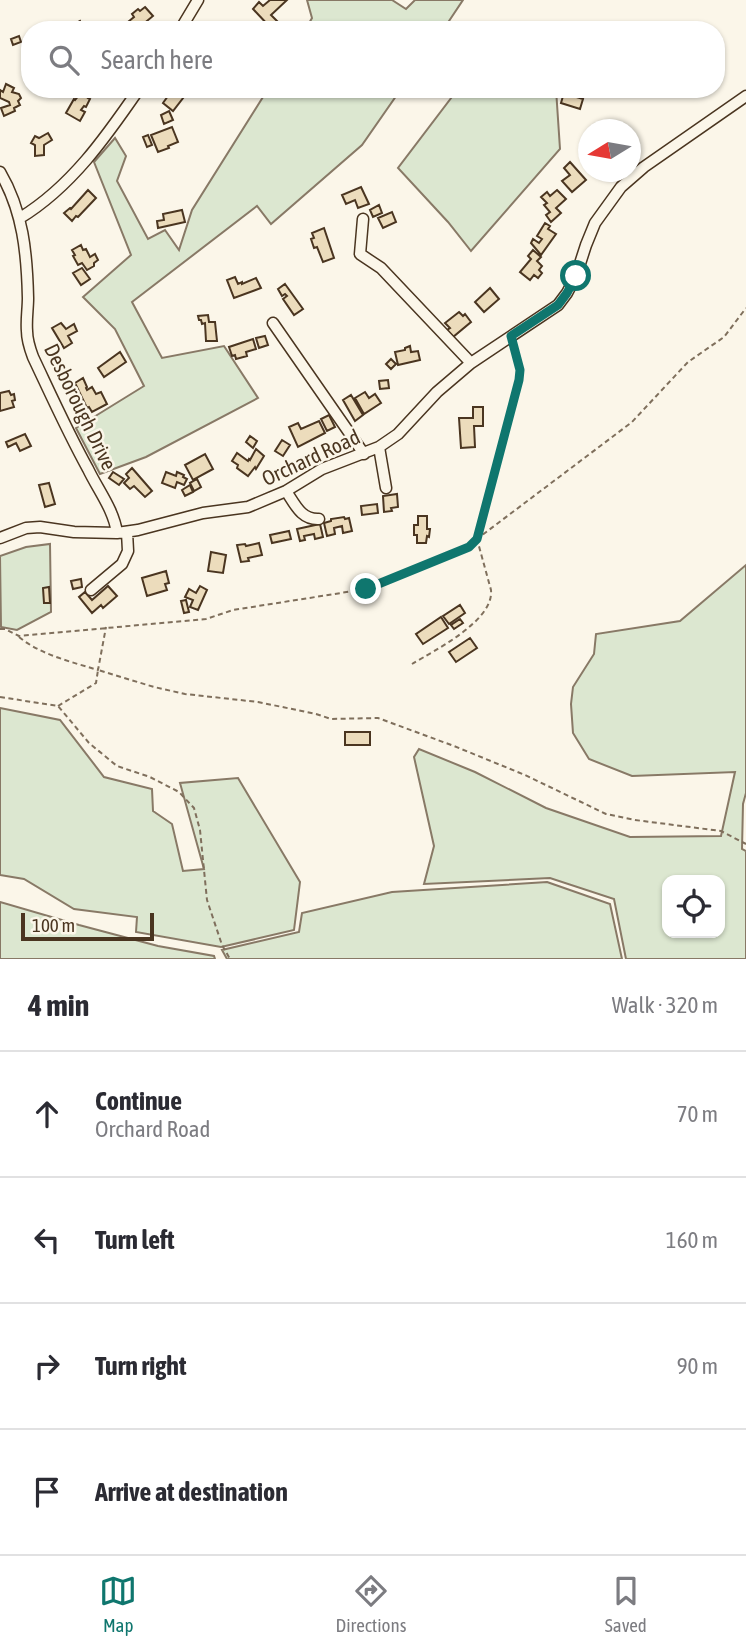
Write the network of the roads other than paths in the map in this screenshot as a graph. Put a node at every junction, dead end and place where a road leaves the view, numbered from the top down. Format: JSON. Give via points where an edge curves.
{"nodes":[{"id":1,"x":198,"y":0,"type":"edge"},
{"id":2,"x":185,"y":21,"type":"edge"},
{"id":3,"x":746,"y":96,"type":"edge"},
{"id":4,"x":133,"y":98,"type":"edge"},
{"id":5,"x":0,"y":172,"type":"edge"},
{"id":6,"x":20,"y":218,"type":"junction"},
{"id":7,"x":363,"y":219,"type":"dead end"},
{"id":8,"x":273,"y":323,"type":"dead end"},
{"id":9,"x":471,"y":363,"type":"junction"},
{"id":10,"x":379,"y":447,"type":"junction"},
{"id":11,"x":364,"y":454,"type":"junction"},
{"id":12,"x":386,"y":488,"type":"dead end"},
{"id":13,"x":286,"y":491,"type":"junction"},
{"id":14,"x":319,"y":519,"type":"dead end"},
{"id":15,"x":122,"y":532,"type":"junction"},
{"id":16,"x":0,"y":538,"type":"edge"},
{"id":17,"x":91,"y":590,"type":"dead end"}],
"edges":[{"from":1,"to":2,"type":"street"},
{"from":3,"to":9,"type":"street","name":"Orchard Road","via":[[621,187],[595,223],[576,276],[558,305]]},
{"from":4,"to":6,"type":"street","via":[[70,179]]},
{"from":5,"to":6,"type":"street","name":"Desborough Drive"},
{"from":6,"to":15,"type":"street","name":"Desborough Drive","via":[[27,262],[26,329],[33,357]]},
{"from":7,"to":9,"type":"street","via":[[360,254],[381,268]]},
{"from":8,"to":11,"type":"street"},
{"from":9,"to":10,"type":"street","name":"Orchard Road"},
{"from":10,"to":11,"type":"street","name":"Orchard Road"},
{"from":10,"to":12,"type":"street"},
{"from":11,"to":13,"type":"street","name":"Orchard Road","via":[[322,469]]},
{"from":13,"to":14,"type":"street","via":[[300,513]]},
{"from":13,"to":15,"type":"street","name":"Orchard Road","via":[[248,507]]},
{"from":15,"to":16,"type":"street","name":"Orchard Road","via":[[40,527]]},
{"from":15,"to":17,"type":"street","via":[[128,551],[122,564]]}]}
